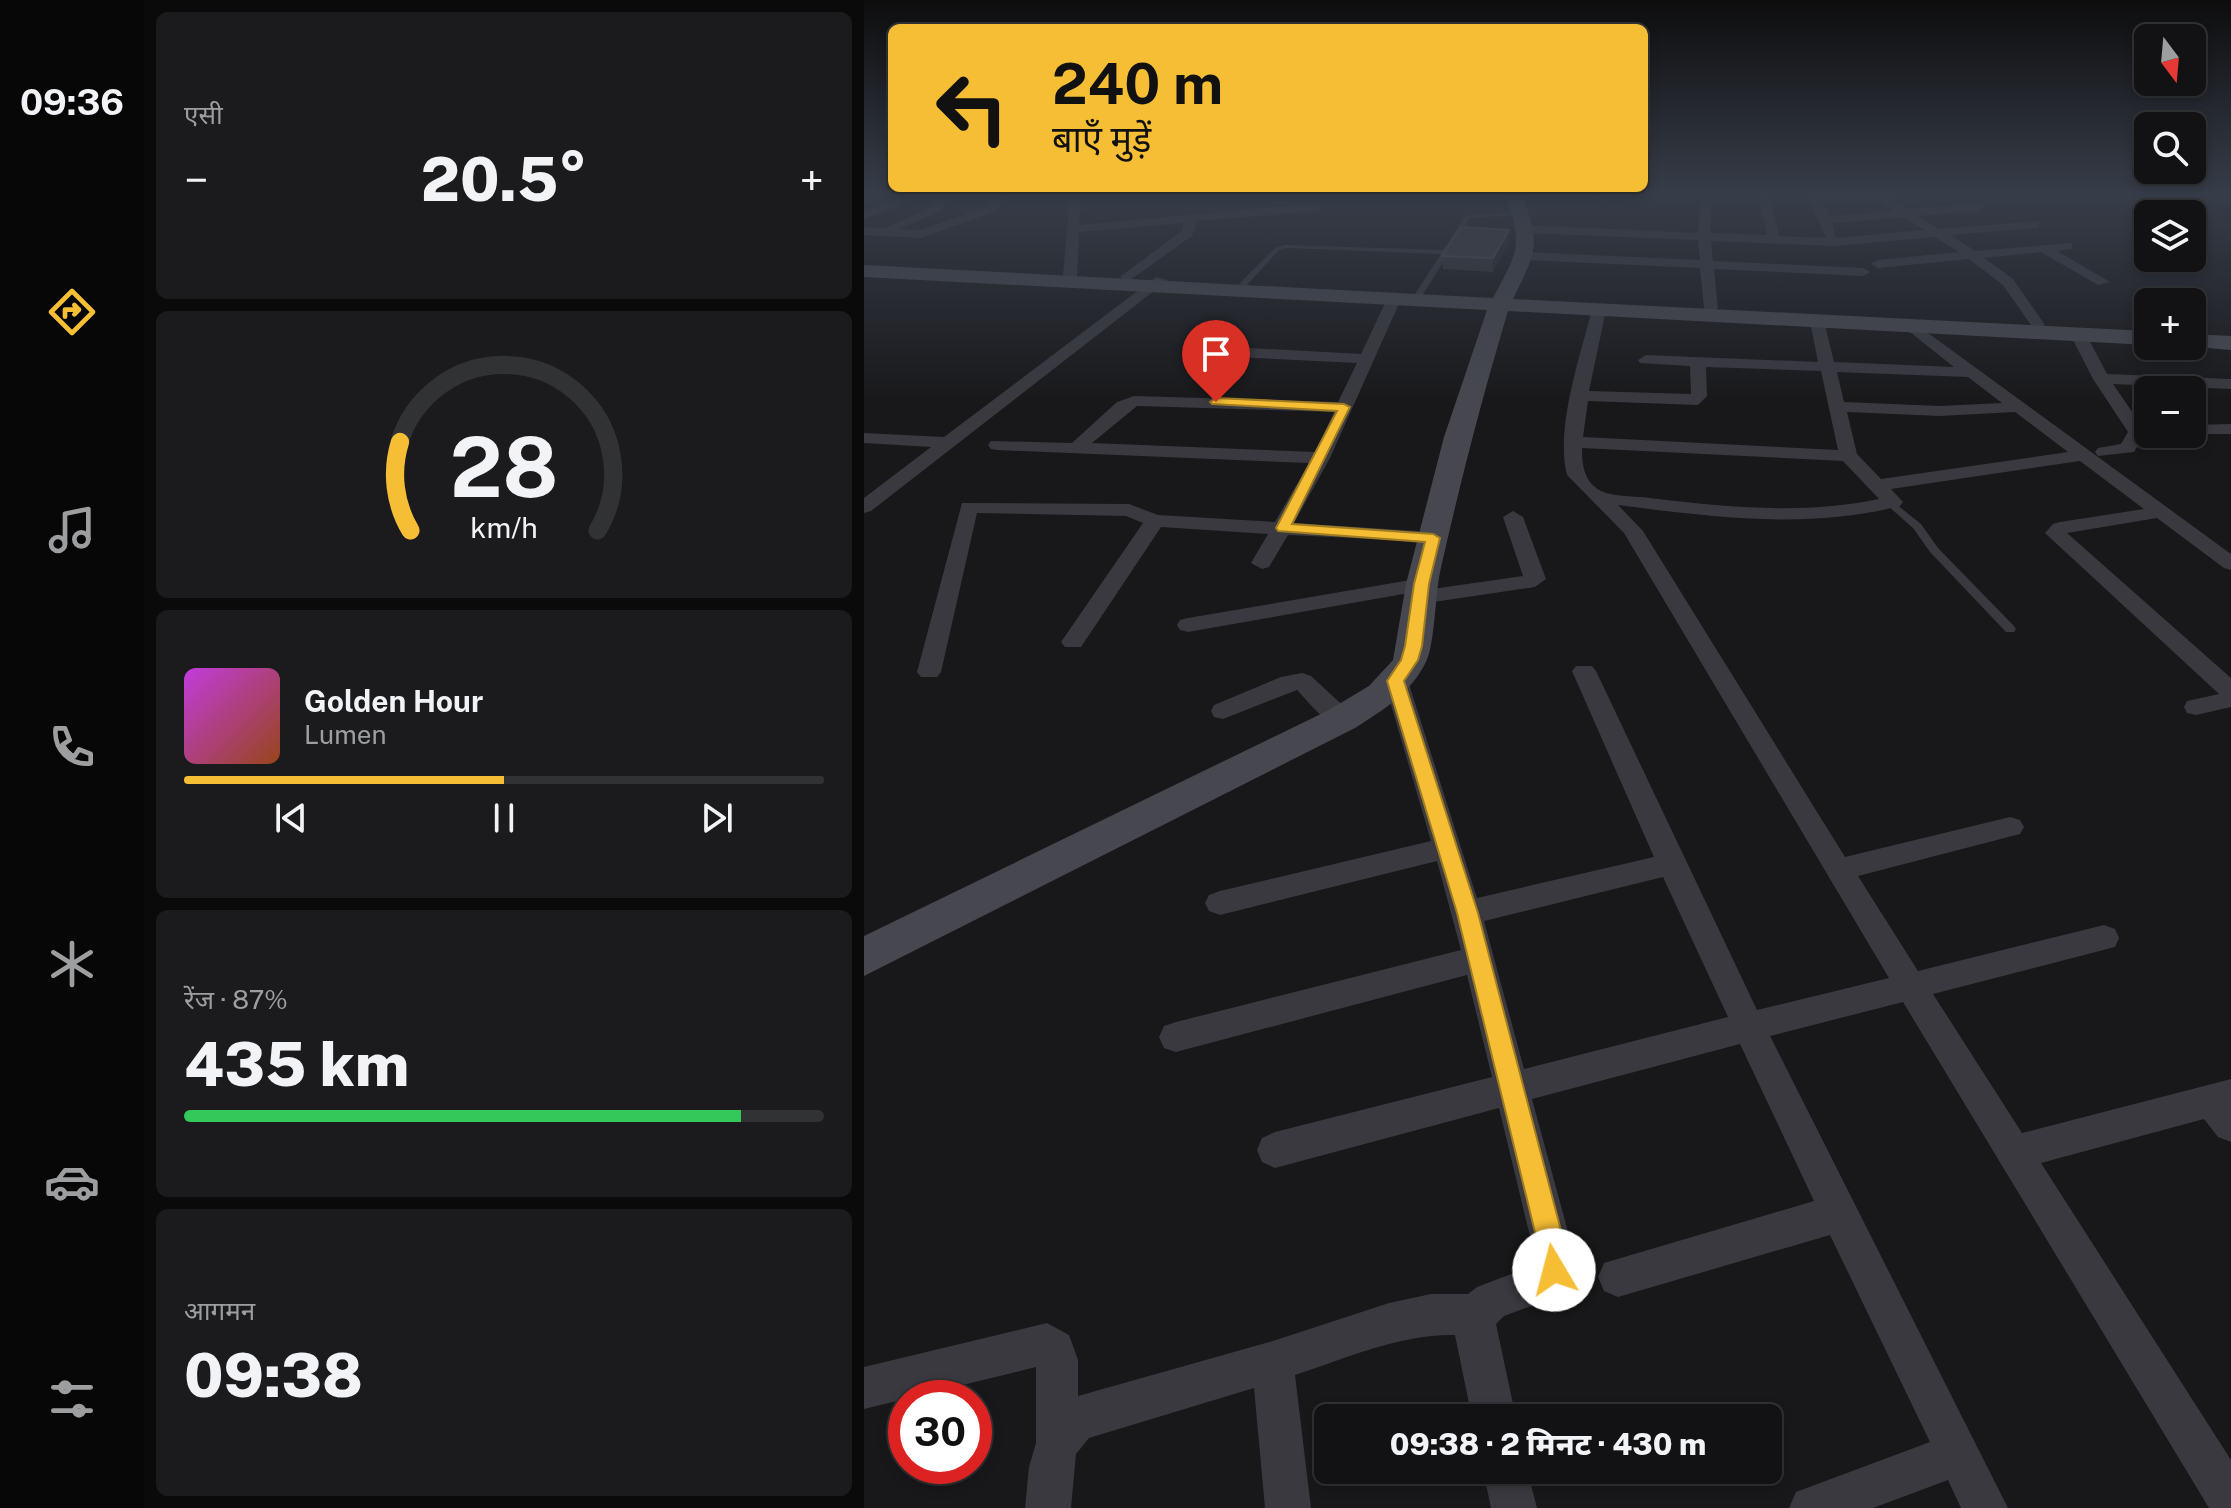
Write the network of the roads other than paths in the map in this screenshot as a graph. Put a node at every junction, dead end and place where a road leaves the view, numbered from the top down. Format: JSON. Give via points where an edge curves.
{"nodes":[{"id":1,"x":1072,"y":263,"type":"edge"},
{"id":2,"x":1147,"y":263,"type":"edge"},
{"id":3,"x":1263,"y":263,"type":"edge"},
{"id":4,"x":1438,"y":263,"type":"edge"},
{"id":5,"x":1521,"y":263,"type":"edge"},
{"id":6,"x":1693,"y":263,"type":"edge"},
{"id":7,"x":1885,"y":263,"type":"edge"},
{"id":8,"x":1983,"y":263,"type":"edge"},
{"id":9,"x":2070,"y":263,"type":"edge"},
{"id":10,"x":1707,"y":264,"type":"junction"},
{"id":11,"x":1878,"y":264,"type":"dead end"},
{"id":12,"x":864,"y":265,"type":"edge"},
{"id":13,"x":864,"y":271,"type":"edge"},
{"id":14,"x":1863,"y":272,"type":"dead end"},
{"id":15,"x":1070,"y":276,"type":"junction"},
{"id":16,"x":1126,"y":279,"type":"junction"},
{"id":17,"x":2103,"y":282,"type":"dead end"},
{"id":18,"x":1157,"y":283,"type":"junction"},
{"id":19,"x":1243,"y":284,"type":"junction"},
{"id":20,"x":1419,"y":294,"type":"junction"},
{"id":21,"x":1394,"y":299,"type":"junction"},
{"id":22,"x":1500,"y":302,"type":"junction"},
{"id":23,"x":1711,"y":308,"type":"junction"},
{"id":24,"x":1599,"y":310,"type":"junction"},
{"id":25,"x":1817,"y":321,"type":"junction"},
{"id":26,"x":1908,"y":325,"type":"junction"},
{"id":27,"x":2038,"y":325,"type":"junction"},
{"id":28,"x":2134,"y":330,"type":"edge"},
{"id":29,"x":2078,"y":334,"type":"junction"},
{"id":30,"x":2206,"y":334,"type":"edge"},
{"id":31,"x":2231,"y":335,"type":"edge"},
{"id":32,"x":2134,"y":337,"type":"edge"},
{"id":33,"x":2206,"y":342,"type":"edge"},
{"id":34,"x":2231,"y":343,"type":"edge"},
{"id":35,"x":1213,"y":351,"type":"dead end"},
{"id":36,"x":1367,"y":359,"type":"junction"},
{"id":37,"x":1646,"y":360,"type":"dead end"},
{"id":38,"x":1698,"y":362,"type":"junction"},
{"id":39,"x":1829,"y":369,"type":"junction"},
{"id":40,"x":1971,"y":372,"type":"junction"},
{"id":41,"x":2101,"y":379,"type":"junction"},
{"id":42,"x":2231,"y":384,"type":"edge"},
{"id":43,"x":1580,"y":396,"type":"junction"},
{"id":44,"x":1344,"y":407,"type":"junction"},
{"id":45,"x":1838,"y":407,"type":"junction"},
{"id":46,"x":2019,"y":407,"type":"junction"},
{"id":47,"x":2134,"y":422,"type":"edge"},
{"id":48,"x":2231,"y":429,"type":"edge"},
{"id":49,"x":2206,"y":430,"type":"edge"},
{"id":50,"x":864,"y":438,"type":"edge"},
{"id":51,"x":2134,"y":441,"type":"edge"},
{"id":52,"x":1574,"y":442,"type":"junction"},
{"id":53,"x":949,"y":443,"type":"junction"},
{"id":54,"x":997,"y":445,"type":"dead end"},
{"id":55,"x":1077,"y":448,"type":"junction"},
{"id":56,"x":2104,"y":452,"type":"dead end"},
{"id":57,"x":2082,"y":455,"type":"junction"},
{"id":58,"x":1848,"y":456,"type":"junction"},
{"id":59,"x":1321,"y":458,"type":"junction"},
{"id":60,"x":1879,"y":485,"type":"junction"},
{"id":61,"x":1601,"y":497,"type":"junction"},
{"id":62,"x":1891,"y":503,"type":"junction"},
{"id":63,"x":864,"y":507,"type":"edge"},
{"id":64,"x":2160,"y":512,"type":"junction"},
{"id":65,"x":1513,"y":517,"type":"dead end"},
{"id":66,"x":1155,"y":521,"type":"junction"},
{"id":67,"x":1283,"y":528,"type":"junction"},
{"id":68,"x":1433,"y":538,"type":"junction"},
{"id":69,"x":1262,"y":563,"type":"dead end"},
{"id":70,"x":2231,"y":564,"type":"edge"},
{"id":71,"x":1421,"y":590,"type":"junction"},
{"id":72,"x":1188,"y":625,"type":"dead end"},
{"id":73,"x":2010,"y":629,"type":"dead end"},
{"id":74,"x":1073,"y":642,"type":"dead end"},
{"id":75,"x":1584,"y":671,"type":"dead end"},
{"id":76,"x":929,"y":672,"type":"dead end"},
{"id":77,"x":1396,"y":681,"type":"junction"},
{"id":78,"x":2229,"y":699,"type":"edge"},
{"id":79,"x":2196,"y":707,"type":"dead end"},
{"id":80,"x":1223,"y":711,"type":"dead end"},
{"id":81,"x":1342,"y":719,"type":"junction"},
{"id":82,"x":2010,"y":827,"type":"dead end"},
{"id":83,"x":1449,"y":847,"type":"junction"},
{"id":84,"x":1670,"y":864,"type":"junction"},
{"id":85,"x":1837,"y":870,"type":"junction"},
{"id":86,"x":1220,"y":903,"type":"dead end"},
{"id":87,"x":1467,"y":913,"type":"junction"},
{"id":88,"x":2104,"y":938,"type":"dead end"},
{"id":89,"x":864,"y":957,"type":"edge"},
{"id":90,"x":1479,"y":959,"type":"junction"},
{"id":91,"x":1909,"y":985,"type":"junction"},
{"id":92,"x":1748,"y":1027,"type":"junction"},
{"id":93,"x":1176,"y":1037,"type":"dead end"},
{"id":94,"x":1512,"y":1089,"type":"junction"},
{"id":95,"x":2225,"y":1107,"type":"edge"},
{"id":96,"x":1275,"y":1150,"type":"dead end"},
{"id":97,"x":2014,"y":1153,"type":"junction"},
{"id":98,"x":1839,"y":1213,"type":"junction"},
{"id":99,"x":1618,"y":1277,"type":"dead end"},
{"id":100,"x":1475,"y":1315,"type":"junction"},
{"id":101,"x":1273,"y":1362,"type":"junction"},
{"id":102,"x":864,"y":1388,"type":"edge"},
{"id":103,"x":1491,"y":1404,"type":"edge"},
{"id":104,"x":1057,"y":1440,"type":"junction"},
{"id":105,"x":1958,"y":1454,"type":"junction"},
{"id":106,"x":1508,"y":1484,"type":"edge"},
{"id":107,"x":2231,"y":1501,"type":"edge"},
{"id":108,"x":1048,"y":1508,"type":"edge"},
{"id":109,"x":1288,"y":1508,"type":"edge"},
{"id":110,"x":1514,"y":1508,"type":"edge"},
{"id":111,"x":1812,"y":1508,"type":"edge"},
{"id":112,"x":1985,"y":1508,"type":"edge"}],
"edges":[{"from":1,"to":15,"type":"street"},
{"from":2,"to":16,"type":"street"},
{"from":3,"to":19,"type":"lane"},
{"from":4,"to":20,"type":"lane"},
{"from":5,"to":22,"type":"main road"},
{"from":6,"to":10,"type":"street"},
{"from":7,"to":11,"type":"street"},
{"from":8,"to":27,"type":"street","via":[[2008,282]]},
{"from":9,"to":17,"type":"street"},
{"from":10,"to":14,"type":"street"},
{"from":10,"to":23,"type":"street"},
{"from":12,"to":15,"type":"main road"},
{"from":13,"to":18,"type":"main road"},
{"from":15,"to":16,"type":"main road"},
{"from":16,"to":18,"type":"main road"},
{"from":18,"to":19,"type":"main road"},
{"from":18,"to":21,"type":"main road"},
{"from":18,"to":53,"type":"street"},
{"from":19,"to":20,"type":"main road"},
{"from":20,"to":22,"type":"main road"},
{"from":21,"to":22,"type":"main road"},
{"from":21,"to":36,"type":"street"},
{"from":22,"to":23,"type":"main road"},
{"from":22,"to":24,"type":"main road"},
{"from":22,"to":68,"type":"main road","via":[[1457,437]]},
{"from":23,"to":27,"type":"main road"},
{"from":24,"to":25,"type":"main road"},
{"from":24,"to":43,"type":"street"},
{"from":25,"to":26,"type":"main road"},
{"from":25,"to":39,"type":"street"},
{"from":26,"to":29,"type":"main road"},
{"from":26,"to":40,"type":"street"},
{"from":27,"to":28,"type":"main road"},
{"from":29,"to":32,"type":"main road"},
{"from":29,"to":41,"type":"street"},
{"from":30,"to":31,"type":"main road"},
{"from":33,"to":34,"type":"main road"},
{"from":35,"to":36,"type":"street"},
{"from":36,"to":44,"type":"street"},
{"from":37,"to":38,"type":"street"},
{"from":38,"to":39,"type":"street"},
{"from":38,"to":43,"type":"street","via":[[1699,396],[1692,401]]},
{"from":39,"to":40,"type":"street"},
{"from":39,"to":45,"type":"street"},
{"from":40,"to":46,"type":"street"},
{"from":41,"to":42,"type":"street"},
{"from":41,"to":47,"type":"street"},
{"from":43,"to":52,"type":"street"},
{"from":44,"to":55,"type":"street","via":[[1134,401]]},
{"from":44,"to":59,"type":"street"},
{"from":45,"to":46,"type":"street"},
{"from":45,"to":58,"type":"street"},
{"from":46,"to":57,"type":"street"},
{"from":48,"to":49,"type":"street"},
{"from":50,"to":53,"type":"street"},
{"from":51,"to":56,"type":"street","via":[[2128,448]]},
{"from":52,"to":58,"type":"street"},
{"from":52,"to":61,"type":"street","via":[[1573,469]]},
{"from":53,"to":63,"type":"street"},
{"from":54,"to":55,"type":"street"},
{"from":55,"to":59,"type":"street"},
{"from":57,"to":60,"type":"street"},
{"from":57,"to":64,"type":"street"},
{"from":58,"to":60,"type":"street"},
{"from":59,"to":67,"type":"street"},
{"from":60,"to":62,"type":"street"},
{"from":61,"to":62,"type":"street","via":[[1757,515]]},
{"from":61,"to":85,"type":"street","via":[[1633,531]]},
{"from":62,"to":73,"type":"lane"},
{"from":64,"to":70,"type":"street"},
{"from":64,"to":78,"type":"street","via":[[2055,533]]},
{"from":65,"to":71,"type":"street","via":[[1535,579]]},
{"from":66,"to":67,"type":"street"},
{"from":66,"to":74,"type":"street"},
{"from":66,"to":76,"type":"street","via":[[1129,510],[966,508]]},
{"from":67,"to":68,"type":"street"},
{"from":67,"to":69,"type":"street"},
{"from":68,"to":71,"type":"main road"},
{"from":71,"to":72,"type":"street"},
{"from":71,"to":77,"type":"main road","via":[[1410,660]]},
{"from":75,"to":84,"type":"street"},
{"from":77,"to":81,"type":"main road"},
{"from":77,"to":83,"type":"street"},
{"from":78,"to":79,"type":"street"},
{"from":80,"to":81,"type":"street","via":[[1302,681]]},
{"from":81,"to":89,"type":"main road"},
{"from":82,"to":85,"type":"street"},
{"from":83,"to":86,"type":"street"},
{"from":83,"to":87,"type":"street"},
{"from":84,"to":87,"type":"street"},
{"from":84,"to":92,"type":"street"},
{"from":85,"to":91,"type":"street"},
{"from":87,"to":90,"type":"street"},
{"from":88,"to":91,"type":"street"},
{"from":90,"to":93,"type":"street"},
{"from":90,"to":94,"type":"street"},
{"from":91,"to":92,"type":"street"},
{"from":91,"to":97,"type":"street"},
{"from":92,"to":94,"type":"street"},
{"from":92,"to":98,"type":"street"},
{"from":94,"to":96,"type":"street"},
{"from":94,"to":100,"type":"street","via":[[1556,1261],[1549,1280],[1491,1301]]},
{"from":95,"to":97,"type":"street"},
{"from":97,"to":107,"type":"street"},
{"from":98,"to":99,"type":"street"},
{"from":98,"to":105,"type":"street"},
{"from":100,"to":101,"type":"street","via":[[1400,1320]]},
{"from":100,"to":103,"type":"street"},
{"from":101,"to":104,"type":"street","via":[[1086,1415]]},
{"from":101,"to":109,"type":"street"},
{"from":102,"to":104,"type":"street","via":[[1047,1344],[1057,1360]]},
{"from":104,"to":108,"type":"street"},
{"from":105,"to":111,"type":"street"},
{"from":105,"to":112,"type":"street"},
{"from":106,"to":110,"type":"street"}]}
